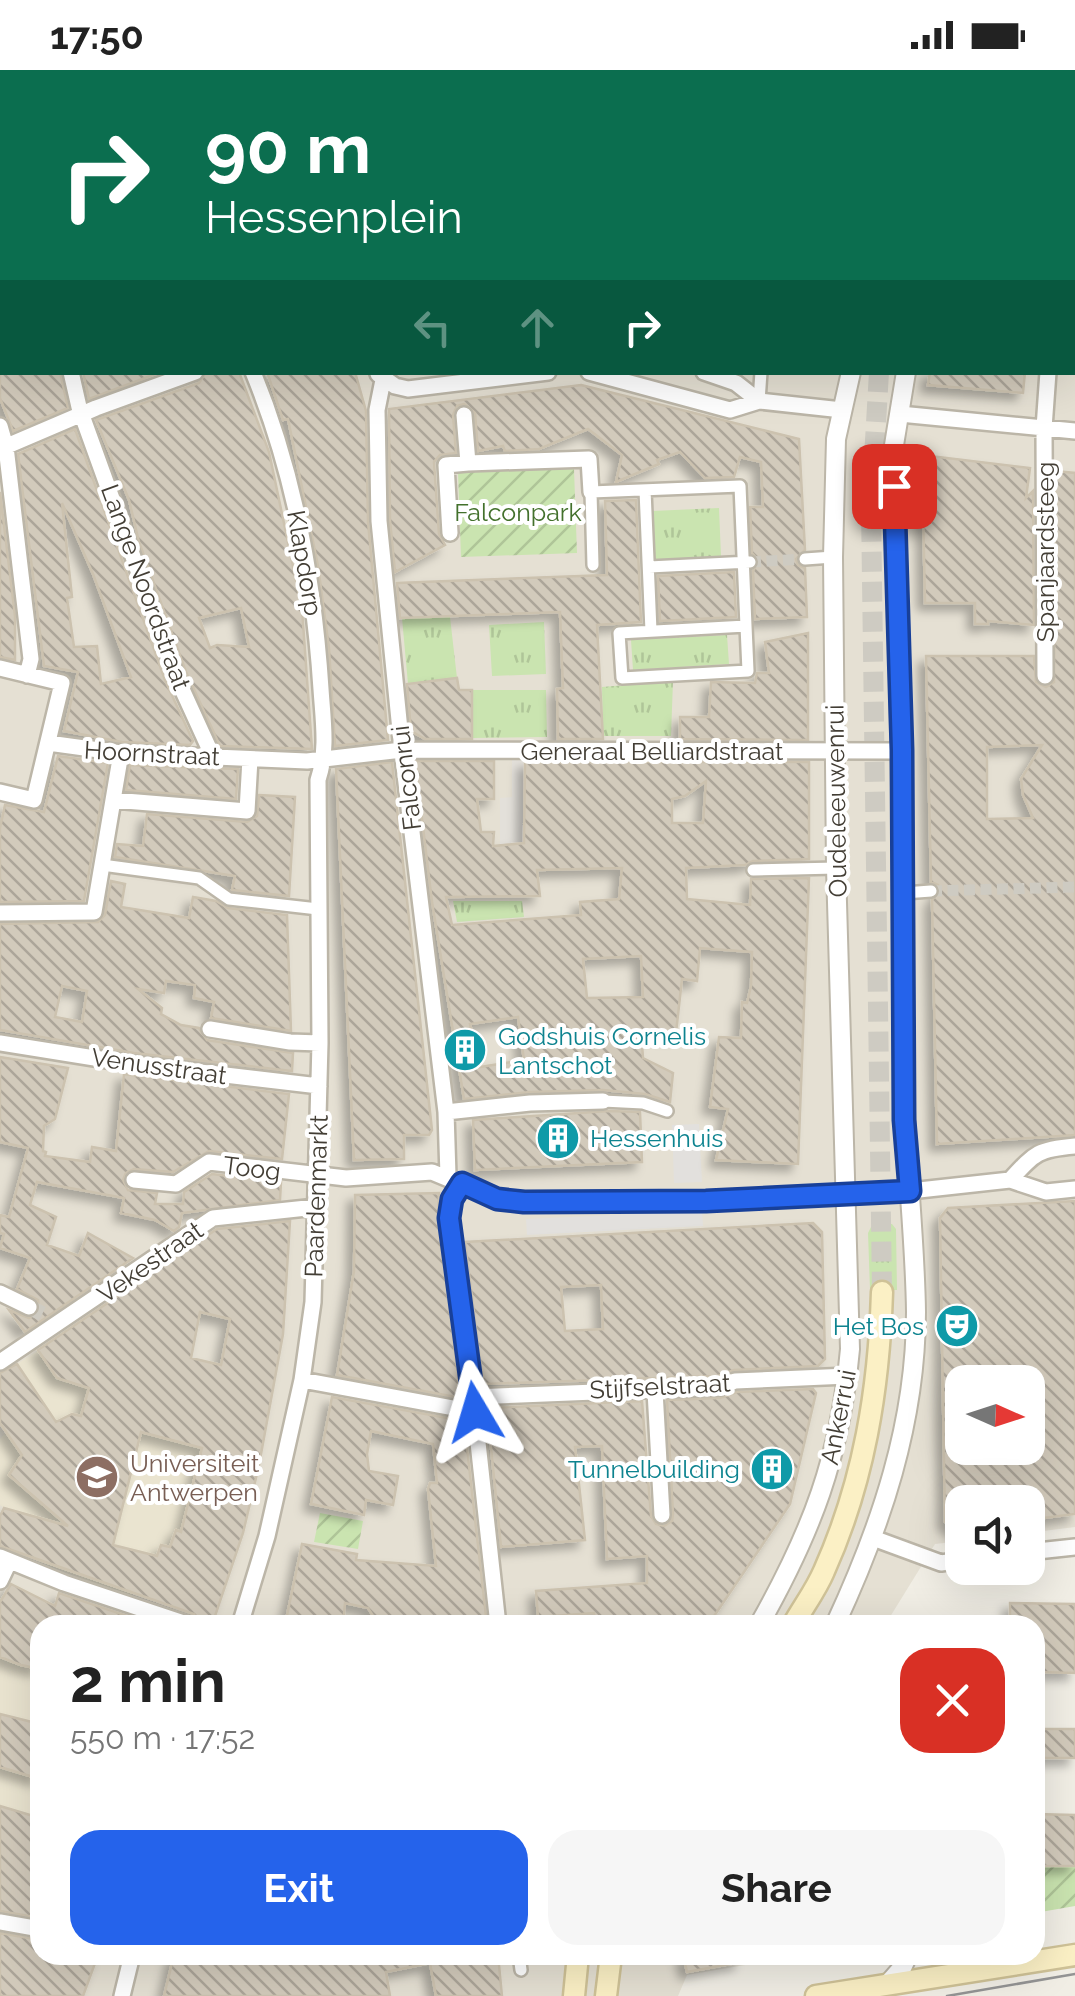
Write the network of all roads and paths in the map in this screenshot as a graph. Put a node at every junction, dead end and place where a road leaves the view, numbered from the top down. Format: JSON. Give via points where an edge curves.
{"nodes":[{"id":1,"x":72,"y":375,"type":"edge"},
{"id":2,"x":188,"y":375,"type":"edge"},
{"id":3,"x":254,"y":375,"type":"edge"},
{"id":4,"x":539,"y":375,"type":"edge"},
{"id":5,"x":599,"y":375,"type":"edge"},
{"id":6,"x":713,"y":375,"type":"edge"},
{"id":7,"x":761,"y":375,"type":"edge"},
{"id":8,"x":850,"y":375,"type":"edge"},
{"id":9,"x":906,"y":375,"type":"edge"},
{"id":10,"x":1048,"y":375,"type":"edge"},
{"id":11,"x":380,"y":376,"type":"edge"},
{"id":12,"x":464,"y":399,"type":"junction"},
{"id":13,"x":759,"y":401,"type":"junction"},
{"id":14,"x":842,"y":410,"type":"junction"},
{"id":15,"x":900,"y":414,"type":"junction"},
{"id":16,"x":84,"y":416,"type":"junction"},
{"id":17,"x":0,"y":426,"type":"edge"},
{"id":18,"x":1044,"y":428,"type":"junction"},
{"id":19,"x":1075,"y":430,"type":"edge"},
{"id":20,"x":3,"y":448,"type":"edge"},
{"id":21,"x":468,"y":463,"type":"junction"},
{"id":22,"x":645,"y":490,"type":"junction"},
{"id":23,"x":591,"y":492,"type":"junction"},
{"id":24,"x":450,"y":533,"type":"dead end"},
{"id":25,"x":833,"y":557,"type":"junction"},
{"id":26,"x":805,"y":559,"type":"tunnel mouth"},
{"id":27,"x":747,"y":562,"type":"junction"},
{"id":28,"x":593,"y":565,"type":"dead end"},
{"id":29,"x":648,"y":568,"type":"junction"},
{"id":30,"x":746,"y":626,"type":"junction"},
{"id":31,"x":651,"y":631,"type":"junction"},
{"id":32,"x":29,"y":667,"type":"junction"},
{"id":33,"x":0,"y":668,"type":"edge"},
{"id":34,"x":1045,"y":676,"type":"dead end"},
{"id":35,"x":48,"y":743,"type":"junction"},
{"id":36,"x":402,"y":750,"type":"junction"},
{"id":37,"x":902,"y":750,"type":"junction"},
{"id":38,"x":836,"y":752,"type":"junction"},
{"id":39,"x":121,"y":753,"type":"junction"},
{"id":40,"x":212,"y":757,"type":"junction"},
{"id":41,"x":253,"y":759,"type":"junction"},
{"id":42,"x":325,"y":760,"type":"junction"},
{"id":43,"x":0,"y":792,"type":"edge"},
{"id":44,"x":113,"y":800,"type":"junction"},
{"id":45,"x":102,"y":865,"type":"junction"},
{"id":46,"x":836,"y":868,"type":"junction"},
{"id":47,"x":753,"y":870,"type":"dead end"},
{"id":48,"x":932,"y":891,"type":"tunnel mouth"},
{"id":49,"x":904,"y":893,"type":"junction"},
{"id":50,"x":318,"y":909,"type":"junction"},
{"id":51,"x":0,"y":913,"type":"edge"},
{"id":52,"x":210,"y":1029,"type":"dead end"},
{"id":53,"x":0,"y":1043,"type":"edge"},
{"id":54,"x":320,"y":1043,"type":"junction"},
{"id":55,"x":319,"y":1086,"type":"junction"},
{"id":56,"x":604,"y":1101,"type":"joint"},
{"id":57,"x":667,"y":1111,"type":"dead end"},
{"id":58,"x":446,"y":1112,"type":"junction"},
{"id":59,"x":1075,"y":1146,"type":"edge"},
{"id":60,"x":318,"y":1176,"type":"junction"},
{"id":61,"x":134,"y":1180,"type":"dead end"},
{"id":62,"x":455,"y":1180,"type":"junction"},
{"id":63,"x":1010,"y":1180,"type":"junction"},
{"id":64,"x":1075,"y":1189,"type":"edge"},
{"id":65,"x":910,"y":1191,"type":"junction"},
{"id":66,"x":845,"y":1194,"type":"junction"},
{"id":67,"x":316,"y":1207,"type":"junction"},
{"id":68,"x":882,"y":1292,"type":"tunnel mouth"},
{"id":69,"x":0,"y":1293,"type":"edge"},
{"id":70,"x":29,"y":1307,"type":"tunnel mouth"},
{"id":71,"x":0,"y":1362,"type":"edge"},
{"id":72,"x":848,"y":1376,"type":"junction"},
{"id":73,"x":302,"y":1380,"type":"junction"},
{"id":74,"x":655,"y":1391,"type":"junction"},
{"id":75,"x":474,"y":1404,"type":"junction"},
{"id":76,"x":662,"y":1515,"type":"dead end"},
{"id":77,"x":874,"y":1538,"type":"junction"},
{"id":78,"x":1075,"y":1548,"type":"edge"},
{"id":79,"x":1045,"y":1551,"type":"edge"},
{"id":80,"x":4,"y":1560,"type":"edge"},
{"id":81,"x":945,"y":1562,"type":"edge"},
{"id":82,"x":0,"y":1582,"type":"edge"},
{"id":83,"x":161,"y":1615,"type":"edge"},
{"id":84,"x":243,"y":1615,"type":"edge"},
{"id":85,"x":497,"y":1615,"type":"edge"},
{"id":86,"x":765,"y":1615,"type":"edge"},
{"id":87,"x":799,"y":1615,"type":"edge"},
{"id":88,"x":839,"y":1615,"type":"edge"},
{"id":89,"x":0,"y":1922,"type":"edge"},
{"id":90,"x":30,"y":1927,"type":"edge"},
{"id":91,"x":1075,"y":1954,"type":"edge"},
{"id":92,"x":1045,"y":1959,"type":"edge"},
{"id":93,"x":130,"y":1965,"type":"edge"},
{"id":94,"x":520,"y":1965,"type":"edge"},
{"id":95,"x":577,"y":1965,"type":"edge"},
{"id":96,"x":609,"y":1965,"type":"edge"},
{"id":97,"x":611,"y":1965,"type":"edge"},
{"id":98,"x":903,"y":1965,"type":"edge"},
{"id":99,"x":1006,"y":1965,"type":"edge"},
{"id":100,"x":521,"y":1970,"type":"dead end"},
{"id":101,"x":888,"y":1984,"type":"junction"},
{"id":102,"x":122,"y":1996,"type":"edge"},
{"id":103,"x":574,"y":1996,"type":"edge"},
{"id":104,"x":606,"y":1996,"type":"edge"},
{"id":105,"x":616,"y":1996,"type":"edge"},
{"id":106,"x":816,"y":1996,"type":"edge"}],
"edges":[{"from":1,"to":16,"type":"street","name":"Lange Noordstraat"},
{"from":2,"to":16,"type":"street"},
{"from":3,"to":42,"type":"street","name":"Klapdorp","via":[[289,476],[317,630]]},
{"from":4,"to":12,"type":"street"},
{"from":5,"to":13,"type":"street","via":[[730,410]]},
{"from":6,"to":13,"type":"street"},
{"from":7,"to":13,"type":"street"},
{"from":8,"to":14,"type":"street","name":"Oudeleeuwenrui"},
{"from":9,"to":15,"type":"street"},
{"from":10,"to":18,"type":"street","name":"Spanjaardsteeg"},
{"from":11,"to":12,"type":"street","via":[[408,389]]},
{"from":11,"to":36,"type":"street","name":"Falconrui","via":[[379,521]]},
{"from":12,"to":21,"type":"street"},
{"from":13,"to":14,"type":"street"},
{"from":14,"to":25,"type":"street","name":"Oudeleeuwenrui"},
{"from":15,"to":18,"type":"street"},
{"from":15,"to":37,"type":"street","via":[[894,486]]},
{"from":16,"to":20,"type":"street"},
{"from":16,"to":40,"type":"street","name":"Lange Noordstraat","via":[[176,676]]},
{"from":17,"to":20,"type":"street"},
{"from":18,"to":19,"type":"street"},
{"from":18,"to":34,"type":"street","name":"Spanjaardsteeg"},
{"from":20,"to":32,"type":"street"},
{"from":21,"to":23,"type":"street","via":[[588,459]]},
{"from":21,"to":24,"type":"street","via":[[446,465]]},
{"from":22,"to":23,"type":"street"},
{"from":22,"to":27,"type":"street","via":[[740,486]]},
{"from":22,"to":29,"type":"street"},
{"from":23,"to":28,"type":"street"},
{"from":25,"to":26,"type":"street"},
{"from":25,"to":38,"type":"street","name":"Oudeleeuwenrui"},
{"from":27,"to":29,"type":"street"},
{"from":27,"to":30,"type":"street"},
{"from":29,"to":31,"type":"street"},
{"from":30,"to":31,"type":"street"},
{"from":30,"to":31,"type":"street","via":[[748,671],[622,678],[619,633]]},
{"from":32,"to":33,"type":"street"},
{"from":32,"to":35,"type":"street","via":[[62,683]]},
{"from":35,"to":39,"type":"street","name":"Hoornstraat"},
{"from":35,"to":43,"type":"street","via":[[34,800]]},
{"from":36,"to":38,"type":"street","name":"Generaal Belliardstraat"},
{"from":36,"to":42,"type":"street","name":"Generaal Belliardstraat"},
{"from":36,"to":58,"type":"street","name":"Falconrui"},
{"from":37,"to":38,"type":"street","name":"Generaal Belliardstraat"},
{"from":37,"to":49,"type":"street"},
{"from":38,"to":46,"type":"street","name":"Oudeleeuwenrui"},
{"from":39,"to":40,"type":"street","name":"Hoornstraat"},
{"from":39,"to":44,"type":"street"},
{"from":40,"to":41,"type":"street","name":"Hoornstraat"},
{"from":41,"to":42,"type":"street","name":"Hoornstraat"},
{"from":41,"to":44,"type":"street","via":[[247,811]]},
{"from":42,"to":50,"type":"street","name":"Paardenmarkt","via":[[318,780]]},
{"from":44,"to":45,"type":"street"},
{"from":45,"to":50,"type":"street","via":[[198,878],[229,900]]},
{"from":45,"to":51,"type":"street","via":[[94,912]]},
{"from":46,"to":47,"type":"street"},
{"from":46,"to":66,"type":"street","name":"Oudeleeuwenrui"},
{"from":48,"to":49,"type":"street"},
{"from":49,"to":65,"type":"street"},
{"from":50,"to":54,"type":"street","name":"Paardenmarkt"},
{"from":52,"to":54,"type":"street"},
{"from":53,"to":55,"type":"street","name":"Venusstraat"},
{"from":54,"to":55,"type":"street","name":"Paardenmarkt"},
{"from":55,"to":60,"type":"street","name":"Paardenmarkt"},
{"from":56,"to":57,"type":"street"},
{"from":56,"to":58,"type":"street"},
{"from":58,"to":62,"type":"street","name":"Falconrui"},
{"from":59,"to":63,"type":"street","via":[[1034,1153]]},
{"from":60,"to":61,"type":"street","name":"Toog","via":[[209,1162],[176,1184]]},
{"from":60,"to":62,"type":"street","name":"Toog","via":[[432,1172]]},
{"from":60,"to":67,"type":"street","name":"Paardenmarkt"},
{"from":62,"to":66,"type":"street","name":"Toog","via":[[497,1199],[524,1202]]},
{"from":62,"to":75,"type":"street","name":"Falconrui","via":[[449,1218]]},
{"from":63,"to":64,"type":"street","via":[[1046,1192]]},
{"from":63,"to":65,"type":"street"},
{"from":65,"to":66,"type":"street"},
{"from":65,"to":77,"type":"street","via":[[916,1315],[910,1386]]},
{"from":66,"to":72,"type":"street","name":"Ankerrui"},
{"from":67,"to":71,"type":"street","name":"Vekestraat","via":[[213,1218]]},
{"from":67,"to":73,"type":"street","name":"Paardenmarkt"},
{"from":68,"to":87,"type":"main road","name":"Ankerrui","via":[[873,1411],[861,1466],[823,1575]]},
{"from":69,"to":70,"type":"street"},
{"from":72,"to":74,"type":"street","name":"Stijfselstraat"},
{"from":72,"to":86,"type":"street","name":"Ankerrui","via":[[814,1518]]},
{"from":73,"to":75,"type":"street","name":"Stijfselstraat"},
{"from":73,"to":84,"type":"street","name":"Paardenmarkt"},
{"from":74,"to":75,"type":"street","name":"Stijfselstraat","via":[[611,1389]]},
{"from":74,"to":76,"type":"street"},
{"from":75,"to":85,"type":"street","name":"Falconrui"},
{"from":77,"to":81,"type":"street"},
{"from":77,"to":88,"type":"street"},
{"from":78,"to":79,"type":"street"},
{"from":80,"to":82,"type":"street"},
{"from":80,"to":83,"type":"street"},
{"from":89,"to":90,"type":"street"},
{"from":91,"to":92,"type":"main road"},
{"from":93,"to":102,"type":"street"},
{"from":94,"to":100,"type":"street"},
{"from":95,"to":103,"type":"main road"},
{"from":96,"to":104,"type":"main road"},
{"from":97,"to":105,"type":"main road"},
{"from":98,"to":101,"type":"street"},
{"from":99,"to":101,"type":"main road"},
{"from":101,"to":106,"type":"main road"}]}
